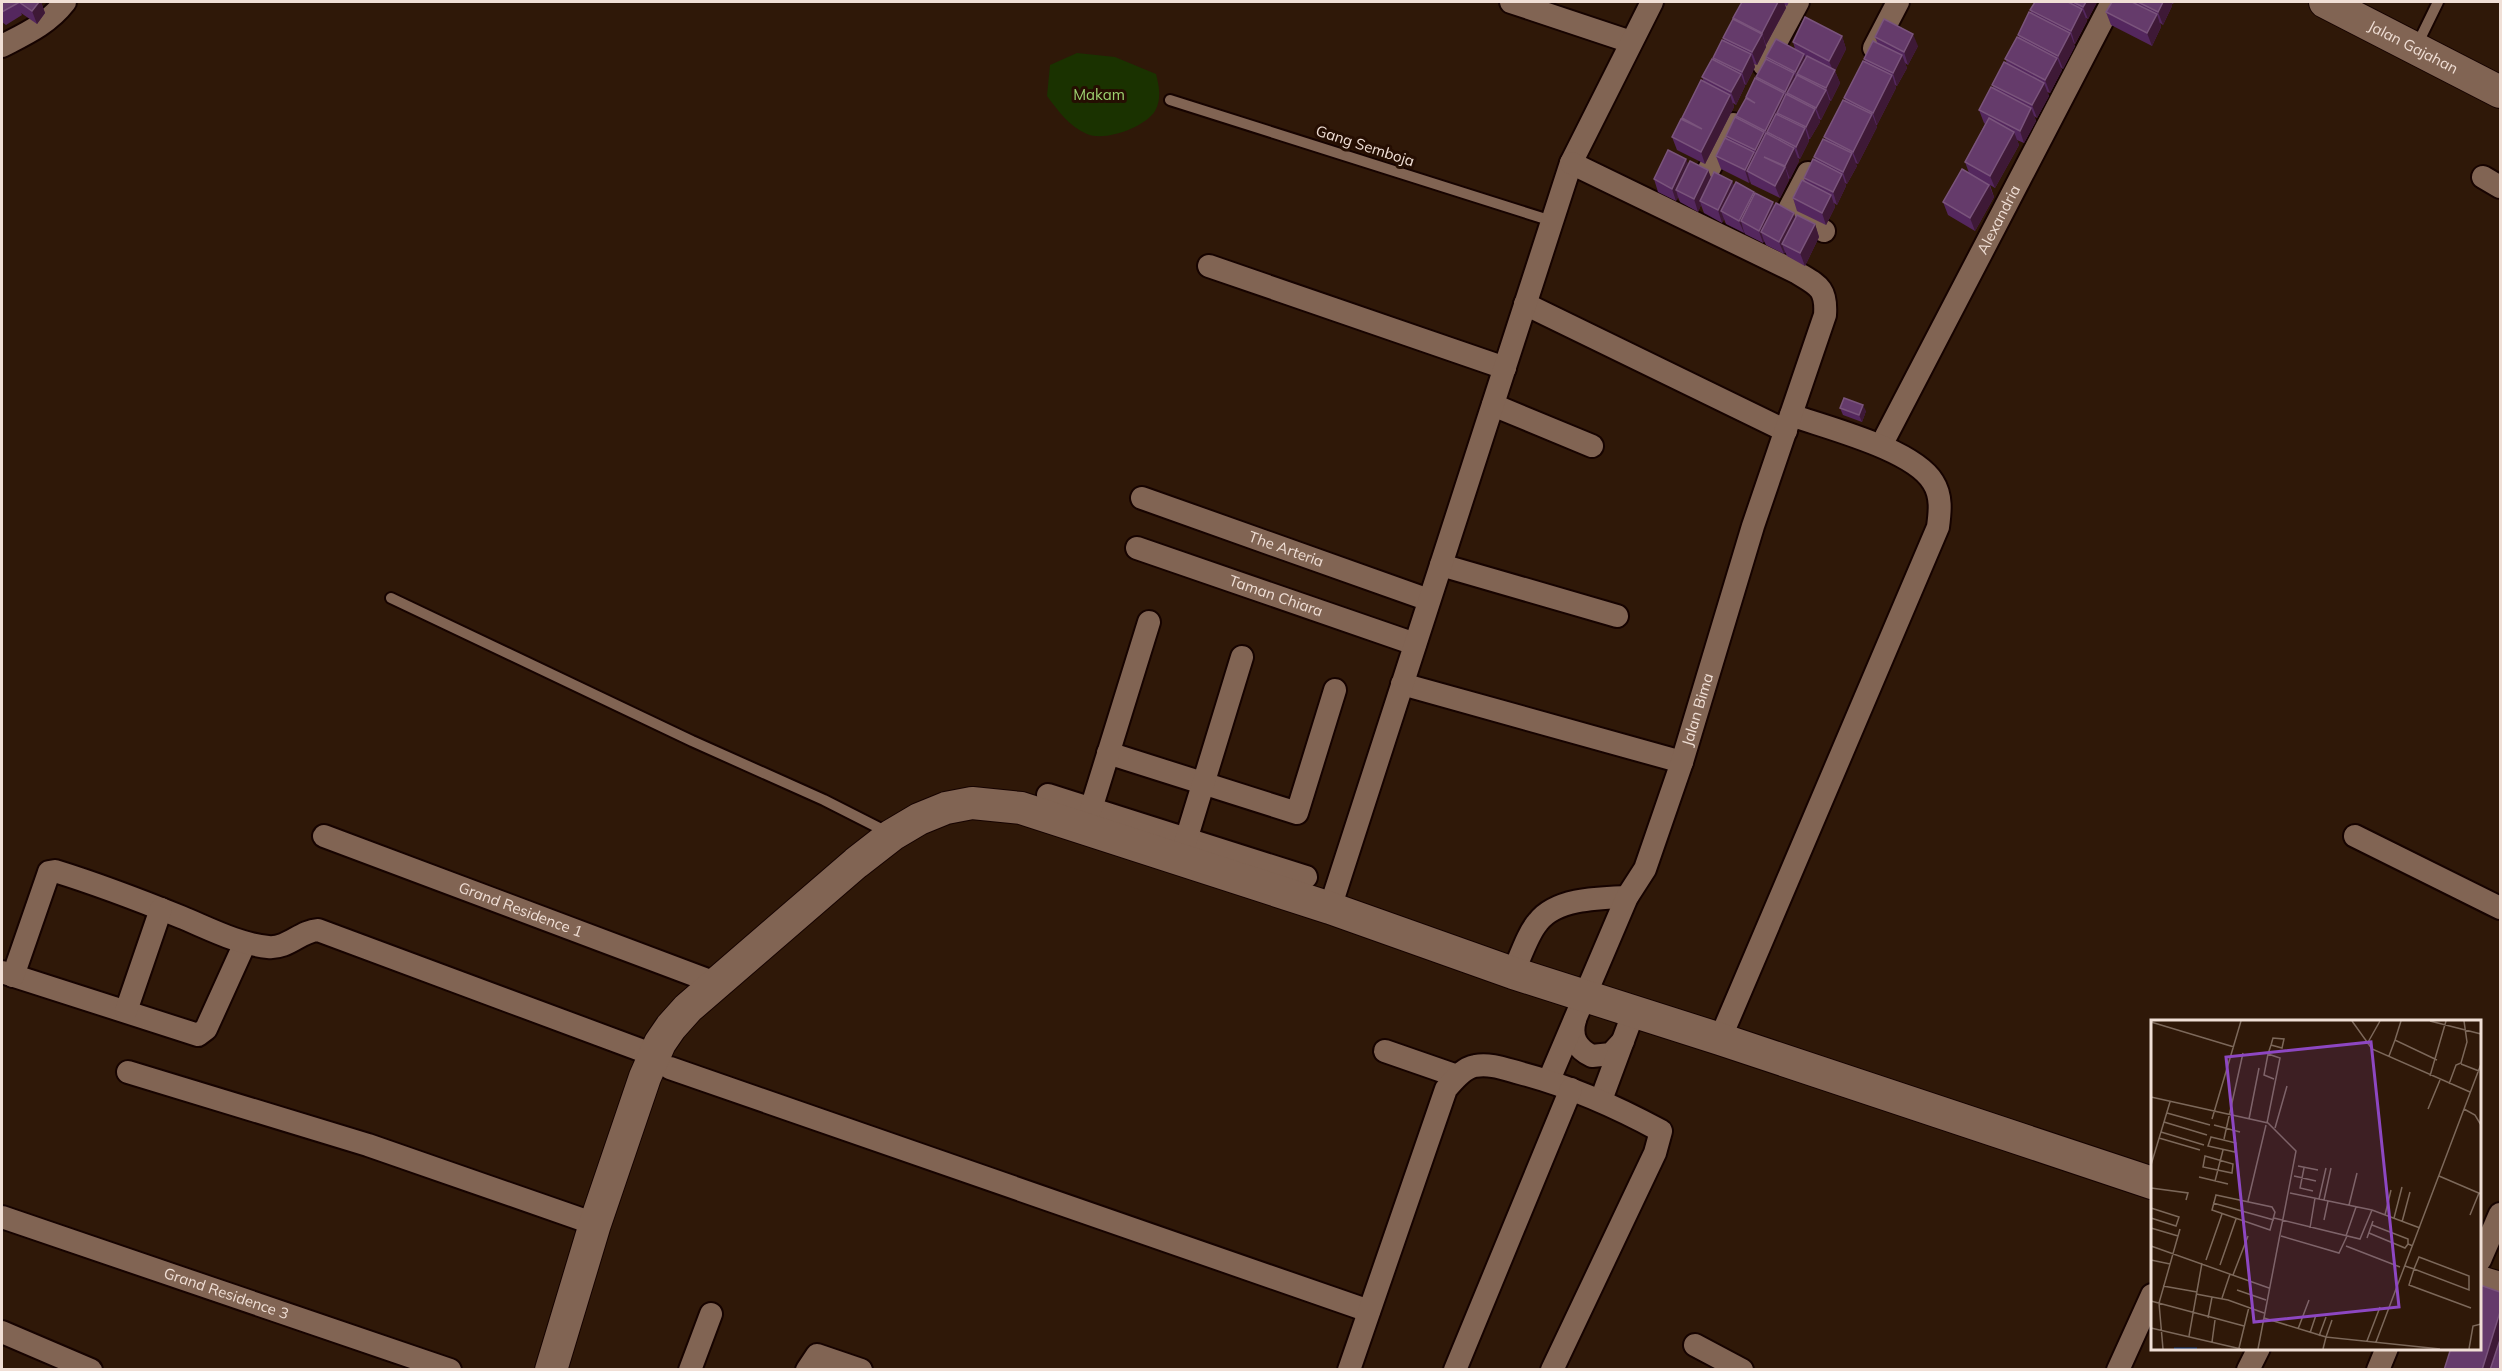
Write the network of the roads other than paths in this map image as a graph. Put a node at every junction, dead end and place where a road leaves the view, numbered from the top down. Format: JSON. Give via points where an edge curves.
{"nodes":[{"id":1,"x":65,"y":2,"type":"edge"},
{"id":2,"x":1510,"y":2,"type":"edge"},
{"id":3,"x":1652,"y":2,"type":"edge"},
{"id":4,"x":1798,"y":2,"type":"edge"},
{"id":5,"x":1898,"y":2,"type":"edge"},
{"id":6,"x":2112,"y":2,"type":"edge"},
{"id":7,"x":2325,"y":2,"type":"edge"},
{"id":8,"x":2438,"y":2,"type":"edge"},
{"id":9,"x":6,"y":39,"type":"edge"},
{"id":10,"x":1631,"y":42,"type":"junction"},
{"id":11,"x":2416,"y":47,"type":"junction"},
{"id":12,"x":1865,"y":65,"type":"edge"},
{"id":13,"x":1755,"y":82,"type":"edge"},
{"id":14,"x":2500,"y":92,"type":"edge"},
{"id":15,"x":1170,"y":100,"type":"dead end"},
{"id":16,"x":1744,"y":102,"type":"edge"},
{"id":17,"x":1821,"y":149,"type":"edge"},
{"id":18,"x":1571,"y":163,"type":"junction"},
{"id":19,"x":1707,"y":173,"type":"edge"},
{"id":20,"x":1552,"y":221,"type":"junction"},
{"id":21,"x":1824,"y":231,"type":"dead end"},
{"id":22,"x":1209,"y":266,"type":"dead end"},
{"id":23,"x":1526,"y":304,"type":"junction"},
{"id":24,"x":1505,"y":368,"type":"junction"},
{"id":25,"x":1493,"y":405,"type":"junction"},
{"id":26,"x":1788,"y":423,"type":"junction"},
{"id":27,"x":1886,"y":436,"type":"dead end"},
{"id":28,"x":1592,"y":446,"type":"dead end"},
{"id":29,"x":1142,"y":498,"type":"dead end"},
{"id":30,"x":1137,"y":548,"type":"dead end"},
{"id":31,"x":1441,"y":565,"type":"junction"},
{"id":32,"x":391,"y":598,"type":"dead end"},
{"id":33,"x":1429,"y":600,"type":"junction"},
{"id":34,"x":1617,"y":616,"type":"dead end"},
{"id":35,"x":1149,"y":622,"type":"dead end"},
{"id":36,"x":1415,"y":644,"type":"junction"},
{"id":37,"x":1242,"y":657,"type":"dead end"},
{"id":38,"x":1402,"y":684,"type":"junction"},
{"id":39,"x":1335,"y":690,"type":"dead end"},
{"id":40,"x":1108,"y":753,"type":"junction"},
{"id":41,"x":1682,"y":762,"type":"junction"},
{"id":42,"x":1203,"y":784,"type":"junction"},
{"id":43,"x":1047,"y":795,"type":"dead end"},
{"id":44,"x":1091,"y":809,"type":"junction"},
{"id":45,"x":892,"y":835,"type":"junction"},
{"id":46,"x":324,"y":836,"type":"dead end"},
{"id":47,"x":2355,"y":836,"type":"dead end"},
{"id":48,"x":1183,"y":850,"type":"junction"},
{"id":49,"x":1306,"y":877,"type":"dead end"},
{"id":50,"x":1627,"y":897,"type":"junction"},
{"id":51,"x":1330,"y":908,"type":"junction"},
{"id":52,"x":2500,"y":908,"type":"edge"},
{"id":53,"x":161,"y":909,"type":"junction"},
{"id":54,"x":245,"y":943,"type":"junction"},
{"id":55,"x":1514,"y":973,"type":"junction"},
{"id":56,"x":7,"y":974,"type":"edge"},
{"id":57,"x":718,"y":984,"type":"junction"},
{"id":58,"x":1580,"y":1007,"type":"junction"},
{"id":59,"x":126,"y":1011,"type":"junction"},
{"id":60,"x":1634,"y":1011,"type":"junction"},
{"id":61,"x":1720,"y":1039,"type":"junction"},
{"id":62,"x":1623,"y":1041,"type":"junction"},
{"id":63,"x":1385,"y":1051,"type":"dead end"},
{"id":64,"x":662,"y":1061,"type":"junction"},
{"id":65,"x":128,"y":1072,"type":"dead end"},
{"id":66,"x":1457,"y":1076,"type":"junction"},
{"id":67,"x":1550,"y":1080,"type":"junction"},
{"id":68,"x":1571,"y":1089,"type":"junction"},
{"id":69,"x":1601,"y":1100,"type":"junction"},
{"id":70,"x":2151,"y":1183,"type":"edge"},
{"id":71,"x":2500,"y":1214,"type":"edge"},
{"id":72,"x":2,"y":1217,"type":"edge"},
{"id":73,"x":595,"y":1224,"type":"junction"},
{"id":74,"x":2481,"y":1258,"type":"edge"},
{"id":75,"x":2481,"y":1282,"type":"edge"},
{"id":76,"x":2500,"y":1288,"type":"edge"},
{"id":77,"x":2151,"y":1297,"type":"edge"},
{"id":78,"x":1369,"y":1311,"type":"junction"},
{"id":79,"x":711,"y":1314,"type":"dead end"},
{"id":80,"x":2,"y":1332,"type":"edge"},
{"id":81,"x":1695,"y":1345,"type":"dead end"},
{"id":82,"x":2258,"y":1350,"type":"edge"},
{"id":83,"x":2387,"y":1350,"type":"edge"},
{"id":84,"x":91,"y":1370,"type":"edge"},
{"id":85,"x":450,"y":1370,"type":"edge"},
{"id":86,"x":551,"y":1370,"type":"edge"},
{"id":87,"x":690,"y":1370,"type":"edge"},
{"id":88,"x":807,"y":1370,"type":"edge"},
{"id":89,"x":861,"y":1370,"type":"edge"},
{"id":90,"x":1349,"y":1370,"type":"edge"},
{"id":91,"x":1455,"y":1370,"type":"edge"},
{"id":92,"x":1552,"y":1370,"type":"edge"},
{"id":93,"x":1742,"y":1370,"type":"edge"},
{"id":94,"x":2118,"y":1370,"type":"edge"},
{"id":95,"x":2248,"y":1370,"type":"edge"},
{"id":96,"x":2378,"y":1370,"type":"edge"}],
"edges":[{"from":1,"to":9,"type":"street","via":[[32,31]]},
{"from":2,"to":10,"type":"street"},
{"from":3,"to":10,"type":"street"},
{"from":4,"to":13,"type":"street"},
{"from":5,"to":12,"type":"street"},
{"from":6,"to":27,"type":"street","name":"Alexandria"},
{"from":7,"to":11,"type":"street","name":"Jalan Gajahan"},
{"from":8,"to":11,"type":"lane"},
{"from":10,"to":18,"type":"street"},
{"from":11,"to":14,"type":"street","name":"Jalan Gajahan"},
{"from":15,"to":20,"type":"lane","name":"Gang Semboja"},
{"from":16,"to":19,"type":"street"},
{"from":17,"to":21,"type":"street","via":[[1777,208]]},
{"from":18,"to":20,"type":"street"},
{"from":18,"to":26,"type":"street","name":"Jalan Bima","via":[[1796,272],[1821,288],[1826,300],[1825,315]]},
{"from":20,"to":23,"type":"street"},
{"from":22,"to":24,"type":"street"},
{"from":23,"to":24,"type":"street"},
{"from":23,"to":26,"type":"street"},
{"from":24,"to":25,"type":"street"},
{"from":25,"to":28,"type":"street"},
{"from":25,"to":31,"type":"street"},
{"from":26,"to":41,"type":"street","name":"Jalan Bima"},
{"from":26,"to":61,"type":"street","via":[[1879,446],[1922,469],[1934,482],[1940,510],[1938,527]]},
{"from":29,"to":33,"type":"street","name":"The Arteria"},
{"from":30,"to":36,"type":"street","name":"Taman Chiara"},
{"from":31,"to":33,"type":"street"},
{"from":31,"to":34,"type":"street"},
{"from":32,"to":45,"type":"lane"},
{"from":33,"to":36,"type":"street"},
{"from":35,"to":40,"type":"street"},
{"from":36,"to":38,"type":"street"},
{"from":37,"to":42,"type":"street"},
{"from":38,"to":41,"type":"street"},
{"from":38,"to":51,"type":"street"},
{"from":39,"to":42,"type":"street","via":[[1297,813]]},
{"from":40,"to":42,"type":"street"},
{"from":40,"to":44,"type":"street"},
{"from":41,"to":50,"type":"street","name":"Jalan Bima","via":[[1645,869]]},
{"from":42,"to":48,"type":"street"},
{"from":43,"to":44,"type":"street"},
{"from":44,"to":48,"type":"street"},
{"from":45,"to":48,"type":"street","via":[[946,808],[997,804]]},
{"from":45,"to":57,"type":"street"},
{"from":46,"to":57,"type":"street","name":"Grand Residence 1"},
{"from":47,"to":52,"type":"street"},
{"from":48,"to":49,"type":"street"},
{"from":48,"to":51,"type":"street"},
{"from":50,"to":55,"type":"street","via":[[1601,898],[1552,910],[1538,922]]},
{"from":50,"to":58,"type":"street","name":"Jalan Bima"},
{"from":51,"to":55,"type":"street"},
{"from":53,"to":54,"type":"street"},
{"from":53,"to":56,"type":"street","via":[[64,873],[49,872]]},
{"from":53,"to":59,"type":"street"},
{"from":54,"to":59,"type":"street","via":[[201,1034]]},
{"from":54,"to":64,"type":"street","via":[[270,948],[289,943],[308,930],[318,930]]},
{"from":55,"to":58,"type":"street"},
{"from":56,"to":59,"type":"street"},
{"from":57,"to":64,"type":"street","via":[[688,1008],[660,1043]]},
{"from":58,"to":60,"type":"street"},
{"from":58,"to":62,"type":"street","via":[[1573,1037],[1577,1046],[1592,1056],[1611,1054]]},
{"from":58,"to":67,"type":"street","name":"Jalan Bima"},
{"from":60,"to":61,"type":"street"},
{"from":60,"to":62,"type":"street"},
{"from":61,"to":70,"type":"street"},
{"from":62,"to":69,"type":"street"},
{"from":63,"to":66,"type":"street"},
{"from":64,"to":73,"type":"street"},
{"from":64,"to":78,"type":"street"},
{"from":65,"to":73,"type":"street","via":[[368,1145]]},
{"from":66,"to":67,"type":"street","via":[[1472,1066],[1491,1065]]},
{"from":66,"to":78,"type":"street","via":[[1446,1089]]},
{"from":67,"to":68,"type":"street"},
{"from":68,"to":69,"type":"street"},
{"from":68,"to":91,"type":"street"},
{"from":69,"to":92,"type":"street","via":[[1660,1131],[1655,1153]]},
{"from":71,"to":74,"type":"street"},
{"from":72,"to":85,"type":"street","name":"Grand Residence 3"},
{"from":73,"to":86,"type":"street"},
{"from":75,"to":76,"type":"street"},
{"from":77,"to":94,"type":"street"},
{"from":78,"to":90,"type":"street"},
{"from":79,"to":87,"type":"street"},
{"from":80,"to":84,"type":"street"},
{"from":81,"to":93,"type":"street"},
{"from":82,"to":95,"type":"street"},
{"from":83,"to":96,"type":"street"},
{"from":88,"to":89,"type":"street","via":[[817,1355]]}]}
